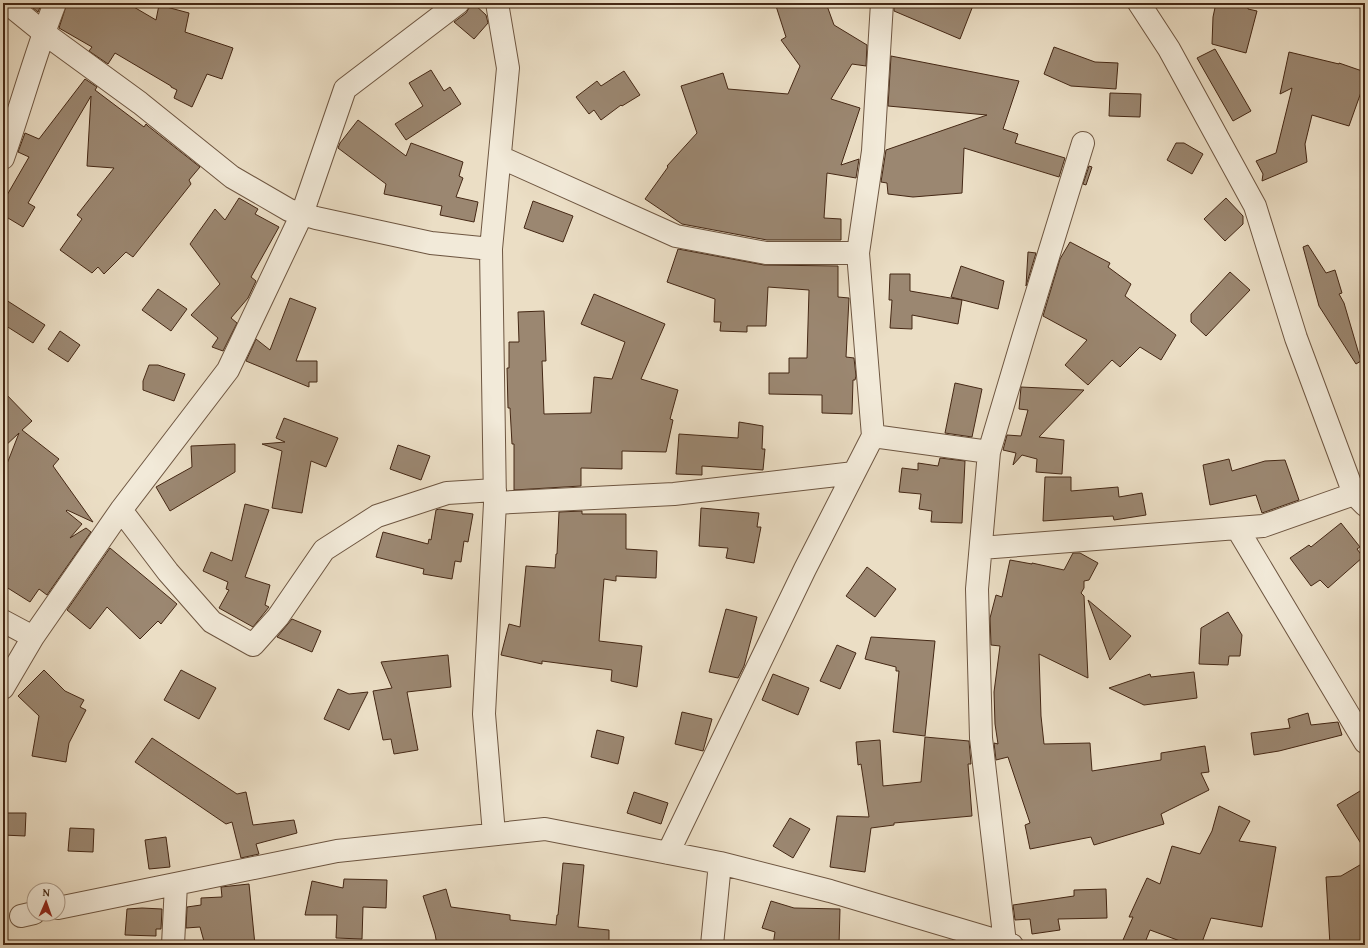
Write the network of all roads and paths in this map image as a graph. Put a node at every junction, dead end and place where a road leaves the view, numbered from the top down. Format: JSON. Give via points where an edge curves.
{"nodes":[{"id":1,"x":7,"y":3,"type":"edge"},
{"id":2,"x":55,"y":3,"type":"edge"},
{"id":3,"x":458,"y":3,"type":"edge"},
{"id":4,"x":497,"y":3,"type":"edge"},
{"id":5,"x":882,"y":3,"type":"edge"},
{"id":6,"x":1139,"y":3,"type":"edge"},
{"id":7,"x":44,"y":32,"type":"junction"},
{"id":8,"x":1082,"y":143,"type":"dead end"},
{"id":9,"x":500,"y":157,"type":"junction"},
{"id":10,"x":3,"y":158,"type":"edge"},
{"id":11,"x":302,"y":214,"type":"junction"},
{"id":12,"x":491,"y":249,"type":"junction"},
{"id":13,"x":858,"y":253,"type":"junction"},
{"id":14,"x":873,"y":436,"type":"junction"},
{"id":15,"x":989,"y":452,"type":"junction"},
{"id":16,"x":854,"y":473,"type":"junction"},
{"id":17,"x":495,"y":496,"type":"junction"},
{"id":18,"x":1360,"y":499,"type":"edge"},
{"id":19,"x":121,"y":510,"type":"junction"},
{"id":20,"x":1237,"y":528,"type":"junction"},
{"id":21,"x":981,"y":548,"type":"junction"},
{"id":22,"x":3,"y":621,"type":"edge"},
{"id":23,"x":33,"y":638,"type":"junction"},
{"id":24,"x":3,"y":688,"type":"edge"},
{"id":25,"x":1365,"y":742,"type":"edge"},
{"id":26,"x":494,"y":834,"type":"junction"},
{"id":27,"x":668,"y":853,"type":"junction"},
{"id":28,"x":720,"y":863,"type":"junction"},
{"id":29,"x":176,"y":884,"type":"junction"},
{"id":30,"x":66,"y":906,"type":"edge"},
{"id":31,"x":1007,"y":944,"type":"edge"},
{"id":32,"x":173,"y":945,"type":"edge"},
{"id":33,"x":712,"y":945,"type":"edge"}],
"edges":[{"from":1,"to":7,"type":"street"},
{"from":2,"to":7,"type":"street"},
{"from":3,"to":11,"type":"street","via":[[345,89]]},
{"from":4,"to":9,"type":"street","via":[[508,68]]},
{"from":5,"to":13,"type":"street","via":[[873,151]]},
{"from":6,"to":18,"type":"street","via":[[1169,49],[1256,206],[1296,338]]},
{"from":7,"to":10,"type":"street"},
{"from":7,"to":11,"type":"street","via":[[140,103],[232,177],[289,210]]},
{"from":8,"to":15,"type":"street"},
{"from":9,"to":12,"type":"street"},
{"from":9,"to":13,"type":"street","via":[[676,236],[766,253]]},
{"from":11,"to":12,"type":"street","via":[[431,243]]},
{"from":11,"to":19,"type":"street","via":[[228,370]]},
{"from":12,"to":17,"type":"street"},
{"from":13,"to":14,"type":"street"},
{"from":14,"to":15,"type":"street"},
{"from":14,"to":16,"type":"street"},
{"from":15,"to":21,"type":"street"},
{"from":16,"to":17,"type":"street","via":[[674,494]]},
{"from":16,"to":27,"type":"street"},
{"from":17,"to":19,"type":"street","via":[[447,493],[377,516],[324,550],[278,616],[253,645],[212,622],[168,572]]},
{"from":17,"to":26,"type":"street","via":[[484,714]]},
{"from":18,"to":20,"type":"street","via":[[1263,526]]},
{"from":19,"to":23,"type":"street"},
{"from":20,"to":21,"type":"street"},
{"from":20,"to":25,"type":"street"},
{"from":21,"to":31,"type":"street","via":[[977,589],[981,738]]},
{"from":22,"to":23,"type":"street"},
{"from":23,"to":24,"type":"street"},
{"from":26,"to":27,"type":"street","via":[[545,829]]},
{"from":26,"to":29,"type":"street","via":[[337,851]]},
{"from":27,"to":28,"type":"street"},
{"from":28,"to":31,"type":"street","via":[[830,891]]},
{"from":28,"to":33,"type":"street"},
{"from":29,"to":30,"type":"street"},
{"from":29,"to":32,"type":"street"}]}
